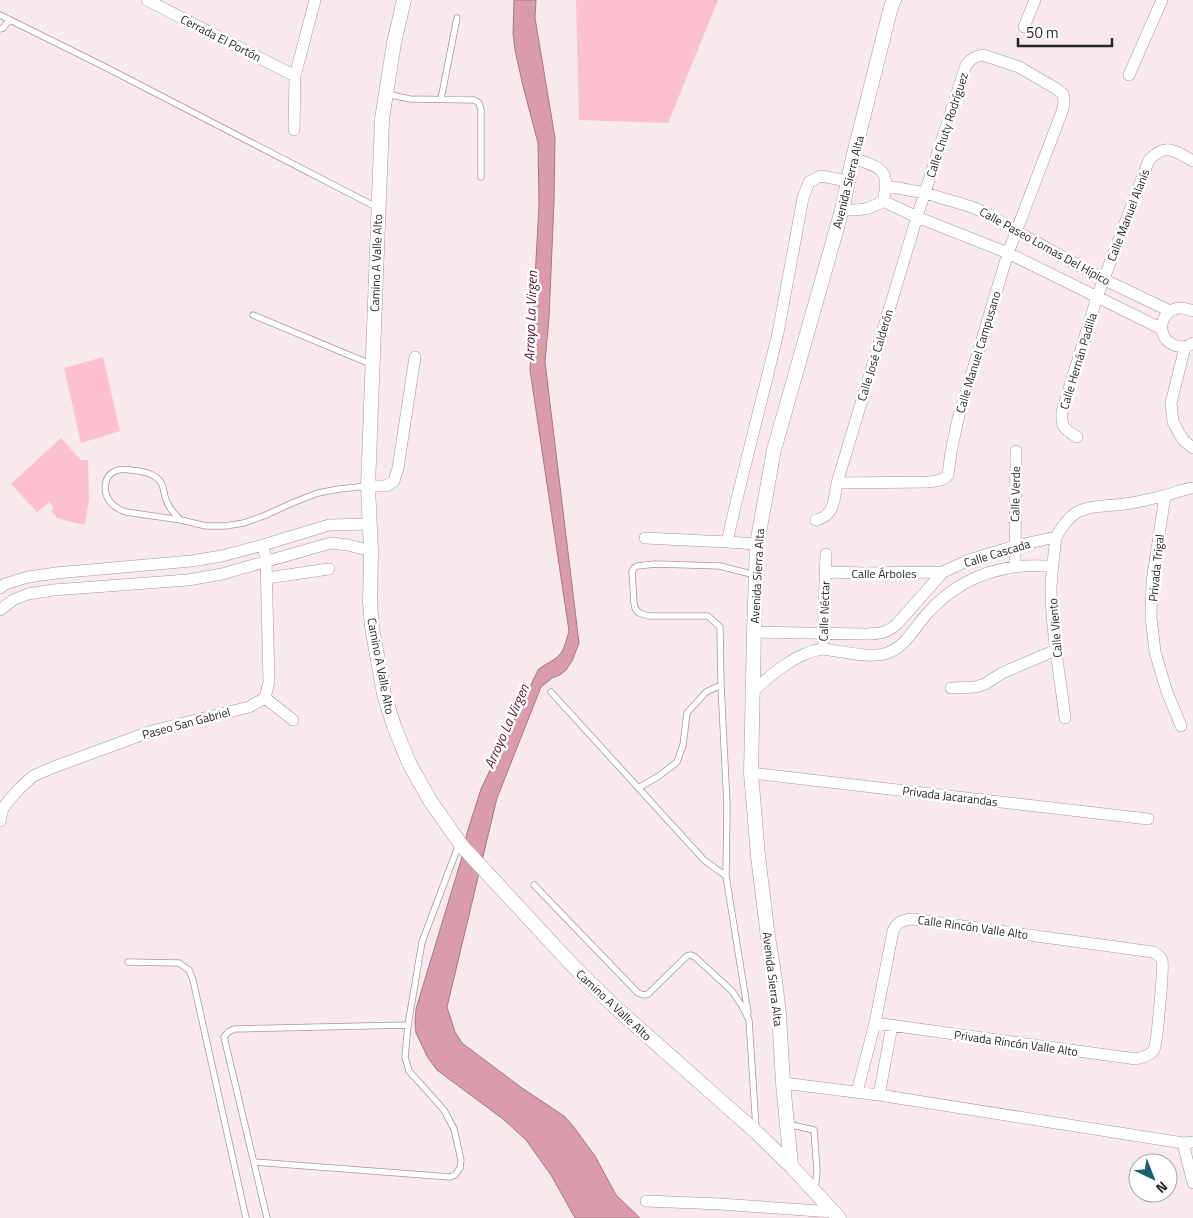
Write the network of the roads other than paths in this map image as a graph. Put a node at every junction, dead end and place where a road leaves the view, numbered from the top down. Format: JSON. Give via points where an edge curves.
{"nodes":[{"id":1,"x":147,"y":0,"type":"edge"},
{"id":2,"x":315,"y":0,"type":"edge"},
{"id":3,"x":404,"y":0,"type":"edge"},
{"id":4,"x":894,"y":0,"type":"edge"},
{"id":5,"x":1035,"y":0,"type":"edge"},
{"id":6,"x":1162,"y":0,"type":"edge"},
{"id":7,"x":0,"y":16,"type":"edge"},
{"id":8,"x":457,"y":18,"type":"dead end"},
{"id":9,"x":9,"y":20,"type":"junction"},
{"id":10,"x":1024,"y":27,"type":"dead end"},
{"id":11,"x":0,"y":29,"type":"edge"},
{"id":12,"x":1129,"y":75,"type":"dead end"},
{"id":13,"x":295,"y":76,"type":"junction"},
{"id":14,"x":386,"y":94,"type":"junction"},
{"id":15,"x":442,"y":99,"type":"junction"},
{"id":16,"x":1064,"y":102,"type":"joint"},
{"id":17,"x":294,"y":130,"type":"dead end"},
{"id":18,"x":853,"y":158,"type":"junction"},
{"id":19,"x":1193,"y":161,"type":"edge"},
{"id":20,"x":481,"y":177,"type":"dead end"},
{"id":21,"x":848,"y":181,"type":"junction"},
{"id":22,"x":887,"y":186,"type":"junction"},
{"id":23,"x":925,"y":193,"type":"junction"},
{"id":24,"x":883,"y":201,"type":"junction"},
{"id":25,"x":378,"y":208,"type":"junction"},
{"id":26,"x":842,"y":210,"type":"junction"},
{"id":27,"x":917,"y":217,"type":"junction"},
{"id":28,"x":1016,"y":231,"type":"junction"},
{"id":29,"x":1008,"y":253,"type":"junction"},
{"id":30,"x":1103,"y":279,"type":"junction"},
{"id":31,"x":1097,"y":296,"type":"junction"},
{"id":32,"x":1170,"y":311,"type":"junction"},
{"id":33,"x":1193,"y":311,"type":"edge"},
{"id":34,"x":253,"y":316,"type":"dead end"},
{"id":35,"x":1162,"y":329,"type":"junction"},
{"id":36,"x":1189,"y":345,"type":"edge"},
{"id":37,"x":415,"y":357,"type":"dead end"},
{"id":38,"x":373,"y":365,"type":"junction"},
{"id":39,"x":1077,"y":437,"type":"dead end"},
{"id":40,"x":1193,"y":448,"type":"edge"},
{"id":41,"x":1016,"y":451,"type":"dead end"},
{"id":42,"x":837,"y":483,"type":"junction"},
{"id":43,"x":368,"y":486,"type":"junction"},
{"id":44,"x":1193,"y":488,"type":"edge"},
{"id":45,"x":1165,"y":496,"type":"junction"},
{"id":46,"x":821,"y":518,"type":"dead end"},
{"id":47,"x":181,"y":520,"type":"junction"},
{"id":48,"x":370,"y":524,"type":"junction"},
{"id":49,"x":329,"y":525,"type":"junction"},
{"id":50,"x":1056,"y":537,"type":"junction"},
{"id":51,"x":645,"y":538,"type":"dead end"},
{"id":52,"x":727,"y":542,"type":"junction"},
{"id":53,"x":331,"y":543,"type":"junction"},
{"id":54,"x":757,"y":544,"type":"junction"},
{"id":55,"x":264,"y":545,"type":"junction"},
{"id":56,"x":1014,"y":546,"type":"junction"},
{"id":57,"x":371,"y":551,"type":"junction"},
{"id":58,"x":826,"y":554,"type":"dead end"},
{"id":59,"x":266,"y":561,"type":"junction"},
{"id":60,"x":143,"y":565,"type":"junction"},
{"id":61,"x":1015,"y":566,"type":"junction"},
{"id":62,"x":1052,"y":566,"type":"junction"},
{"id":63,"x":329,"y":569,"type":"dead end"},
{"id":64,"x":825,"y":572,"type":"junction"},
{"id":65,"x":943,"y":572,"type":"junction"},
{"id":66,"x":756,"y":575,"type":"junction"},
{"id":67,"x":267,"y":578,"type":"junction"},
{"id":68,"x":144,"y":582,"type":"junction"},
{"id":69,"x":3,"y":586,"type":"edge"},
{"id":70,"x":13,"y":600,"type":"junction"},
{"id":71,"x":0,"y":610,"type":"edge"},
{"id":72,"x":897,"y":624,"type":"junction"},
{"id":73,"x":754,"y":632,"type":"junction"},
{"id":74,"x":823,"y":633,"type":"junction"},
{"id":75,"x":910,"y":635,"type":"junction"},
{"id":76,"x":822,"y":649,"type":"junction"},
{"id":77,"x":1056,"y":650,"type":"junction"},
{"id":78,"x":721,"y":685,"type":"junction"},
{"id":79,"x":951,"y":688,"type":"dead end"},
{"id":80,"x":753,"y":691,"type":"junction"},
{"id":81,"x":551,"y":692,"type":"dead end"},
{"id":82,"x":265,"y":698,"type":"junction"},
{"id":83,"x":1065,"y":718,"type":"dead end"},
{"id":84,"x":292,"y":720,"type":"dead end"},
{"id":85,"x":1181,"y":726,"type":"dead end"},
{"id":86,"x":751,"y":773,"type":"junction"},
{"id":87,"x":638,"y":788,"type":"junction"},
{"id":88,"x":1148,"y":820,"type":"dead end"},
{"id":89,"x":0,"y":821,"type":"edge"},
{"id":90,"x":461,"y":844,"type":"junction"},
{"id":91,"x":726,"y":876,"type":"junction"},
{"id":92,"x":534,"y":885,"type":"dead end"},
{"id":93,"x":128,"y":962,"type":"dead end"},
{"id":94,"x":749,"y":1020,"type":"junction"},
{"id":95,"x":875,"y":1023,"type":"junction"},
{"id":96,"x":408,"y":1025,"type":"junction"},
{"id":97,"x":892,"y":1026,"type":"junction"},
{"id":98,"x":1154,"y":1050,"type":"joint"},
{"id":99,"x":783,"y":1083,"type":"junction"},
{"id":100,"x":857,"y":1092,"type":"junction"},
{"id":101,"x":879,"y":1095,"type":"junction"},
{"id":102,"x":787,"y":1124,"type":"junction"},
{"id":103,"x":756,"y":1132,"type":"junction"},
{"id":104,"x":1188,"y":1143,"type":"edge"},
{"id":105,"x":254,"y":1162,"type":"junction"},
{"id":106,"x":791,"y":1166,"type":"junction"},
{"id":107,"x":1193,"y":1183,"type":"edge"},
{"id":108,"x":814,"y":1192,"type":"junction"},
{"id":109,"x":646,"y":1201,"type":"dead end"},
{"id":110,"x":836,"y":1215,"type":"edge"},
{"id":111,"x":246,"y":1218,"type":"edge"},
{"id":112,"x":267,"y":1218,"type":"edge"}],
"edges":[{"from":1,"to":13,"type":"street","name":"Cerrada El Portón"},
{"from":2,"to":13,"type":"street"},
{"from":3,"to":14,"type":"street","name":"Camino A Valle Alto"},
{"from":4,"to":18,"type":"street","name":"Avenida Sierra Alta"},
{"from":5,"to":10,"type":"street"},
{"from":6,"to":12,"type":"street"},
{"from":7,"to":9,"type":"lane"},
{"from":8,"to":15,"type":"lane"},
{"from":9,"to":11,"type":"lane"},
{"from":9,"to":25,"type":"lane"},
{"from":13,"to":17,"type":"street"},
{"from":14,"to":15,"type":"lane","via":[[410,99]]},
{"from":14,"to":25,"type":"street","name":"Camino A Valle Alto"},
{"from":15,"to":20,"type":"lane","via":[[479,103]]},
{"from":16,"to":23,"type":"street","name":"Calle Chuty Rodríguez","via":[[1063,94],[1019,67],[983,55],[972,59],[966,65]]},
{"from":16,"to":28,"type":"street","name":"Calle Manuel Campusano"},
{"from":18,"to":21,"type":"street","name":"Avenida Sierra Alta"},
{"from":18,"to":22,"type":"street","via":[[879,169],[885,175]]},
{"from":19,"to":30,"type":"street","name":"Calle Manuel Alanís","via":[[1171,149],[1156,153],[1150,160]]},
{"from":21,"to":26,"type":"street","name":"Avenida Sierra Alta"},
{"from":21,"to":52,"type":"street","via":[[821,176],[809,182],[803,198],[778,333]]},
{"from":22,"to":23,"type":"street","name":"Calle Paseo Lomas Del Hípico"},
{"from":22,"to":24,"type":"street"},
{"from":23,"to":27,"type":"street","name":"Calle José Calderón"},
{"from":23,"to":28,"type":"street","name":"Calle Paseo Lomas Del Hípico","via":[[972,207]]},
{"from":24,"to":26,"type":"street","via":[[862,210]]},
{"from":24,"to":27,"type":"street","name":"Calle Paseo Lomas Del Hípico"},
{"from":25,"to":38,"type":"street","name":"Camino A Valle Alto"},
{"from":26,"to":54,"type":"street","name":"Avenida Sierra Alta","via":[[774,450]]},
{"from":27,"to":29,"type":"street","name":"Calle Paseo Lomas Del Hípico"},
{"from":27,"to":42,"type":"street","name":"Calle José Calderón"},
{"from":28,"to":29,"type":"street","name":"Calle Manuel Campusano"},
{"from":28,"to":30,"type":"street","name":"Calle Paseo Lomas Del Hípico"},
{"from":29,"to":31,"type":"street","name":"Calle Paseo Lomas Del Hípico"},
{"from":29,"to":42,"type":"street","name":"Calle Manuel Campusano","via":[[958,419],[948,475],[942,480],[928,482]]},
{"from":30,"to":31,"type":"street","name":"Calle Hernán Padilla"},
{"from":30,"to":32,"type":"street","name":"Calle Paseo Lomas Del Hípico"},
{"from":31,"to":35,"type":"street","name":"Calle Paseo Lomas Del Hípico"},
{"from":31,"to":39,"type":"street","name":"Calle Hernán Padilla","via":[[1062,412],[1063,427]]},
{"from":32,"to":33,"type":"street","via":[[1185,308]]},
{"from":32,"to":35,"type":"street"},
{"from":34,"to":38,"type":"lane"},
{"from":35,"to":36,"type":"street","via":[[1170,343]]},
{"from":36,"to":40,"type":"street","via":[[1171,403],[1174,422],[1183,440]]},
{"from":37,"to":43,"type":"street","via":[[394,481],[386,486]]},
{"from":38,"to":43,"type":"street","name":"Camino A Valle Alto"},
{"from":41,"to":56,"type":"street","name":"Calle Verde"},
{"from":42,"to":46,"type":"street","name":"Calle José Calderón","via":[[832,508]]},
{"from":43,"to":47,"type":"lane","via":[[318,493],[244,523],[206,526]]},
{"from":43,"to":48,"type":"street","name":"Camino A Valle Alto"},
{"from":44,"to":45,"type":"street"},
{"from":45,"to":50,"type":"street","via":[[1091,507],[1071,516]]},
{"from":45,"to":85,"type":"street","name":"Privada Trigal","via":[[1152,582],[1152,617],[1155,652]]},
{"from":47,"to":47,"type":"lane","via":[[117,508],[105,492],[106,479],[116,470],[126,469],[154,476],[160,481],[172,512]]},
{"from":48,"to":49,"type":"street"},
{"from":48,"to":57,"type":"street","name":"Camino A Valle Alto"},
{"from":49,"to":53,"type":"street"},
{"from":49,"to":55,"type":"street"},
{"from":50,"to":56,"type":"street","name":"Calle Cascada"},
{"from":50,"to":62,"type":"street","name":"Calle Viento"},
{"from":51,"to":52,"type":"street"},
{"from":52,"to":54,"type":"street"},
{"from":53,"to":57,"type":"street"},
{"from":53,"to":59,"type":"street"},
{"from":54,"to":66,"type":"street","name":"Avenida Sierra Alta"},
{"from":55,"to":59,"type":"street"},
{"from":55,"to":60,"type":"street","via":[[222,556]]},
{"from":56,"to":61,"type":"street","name":"Calle Verde"},
{"from":56,"to":65,"type":"street","name":"Calle Cascada"},
{"from":57,"to":90,"type":"street","name":"Camino A Valle Alto","via":[[372,627],[384,694],[408,762]]},
{"from":58,"to":64,"type":"street","name":"Calle Néctar"},
{"from":59,"to":67,"type":"street"},
{"from":59,"to":68,"type":"street","via":[[188,580]]},
{"from":60,"to":68,"type":"street"},
{"from":60,"to":69,"type":"street","via":[[28,577]]},
{"from":61,"to":62,"type":"street","name":"Calle Cascada"},
{"from":61,"to":75,"type":"street","name":"Calle Cascada","via":[[976,578],[950,592]]},
{"from":62,"to":77,"type":"street","name":"Calle Viento"},
{"from":63,"to":67,"type":"street"},
{"from":64,"to":65,"type":"street","name":"Calle Árboles"},
{"from":64,"to":74,"type":"street","name":"Calle Néctar"},
{"from":65,"to":72,"type":"street","name":"Calle Cascada"},
{"from":66,"to":73,"type":"street","name":"Avenida Sierra Alta"},
{"from":66,"to":78,"type":"lane","via":[[720,566],[656,564],[637,566],[632,572],[634,603],[639,613],[649,616],[708,616],[720,627]]},
{"from":67,"to":82,"type":"street","via":[[269,682]]},
{"from":68,"to":70,"type":"street","via":[[53,590]]},
{"from":69,"to":70,"type":"street"},
{"from":70,"to":71,"type":"street"},
{"from":72,"to":74,"type":"street","name":"Calle Cascada","via":[[876,634]]},
{"from":72,"to":75,"type":"street"},
{"from":73,"to":74,"type":"street","name":"Calle Cascada"},
{"from":73,"to":80,"type":"street","name":"Avenida Sierra Alta"},
{"from":74,"to":76,"type":"street","name":"Calle Néctar"},
{"from":75,"to":76,"type":"street","name":"Calle Cascada","via":[[892,651],[876,656]]},
{"from":76,"to":80,"type":"street","name":"Calle Cascada","via":[[794,660]]},
{"from":77,"to":79,"type":"street","via":[[1002,673],[985,684]]},
{"from":77,"to":83,"type":"street","name":"Calle Viento"},
{"from":78,"to":87,"type":"lane","via":[[706,692],[687,712],[683,745],[677,762]]},
{"from":78,"to":91,"type":"lane","via":[[727,805]]},
{"from":80,"to":86,"type":"street","name":"Avenida Sierra Alta"},
{"from":81,"to":87,"type":"lane"},
{"from":82,"to":84,"type":"street"},
{"from":82,"to":89,"type":"street","name":"Paseo San Gabriel","via":[[249,707],[152,731],[34,776],[10,799]]},
{"from":86,"to":88,"type":"street","name":"Privada Jacarandas"},
{"from":86,"to":99,"type":"street","name":"Avenida Sierra Alta","via":[[758,856],[779,1014]]},
{"from":87,"to":91,"type":"lane","via":[[704,860]]},
{"from":90,"to":96,"type":"lane","via":[[422,942]]},
{"from":90,"to":103,"type":"street","name":"Camino A Valle Alto","via":[[614,1007]]},
{"from":91,"to":94,"type":"lane"},
{"from":92,"to":94,"type":"lane","via":[[638,993],[648,994],[691,955],[732,991]]},
{"from":93,"to":111,"type":"lane","via":[[179,963],[193,980]]},
{"from":94,"to":103,"type":"lane"},
{"from":95,"to":97,"type":"street","name":"Privada Rincón Valle Alto"},
{"from":95,"to":98,"type":"street","name":"Calle Rincón Valle Alto","via":[[894,932],[897,924],[912,919],[1153,952],[1162,962]]},
{"from":95,"to":100,"type":"street","name":"Calle Rincón Valle Alto"},
{"from":96,"to":105,"type":"lane","via":[[234,1029],[228,1032],[224,1037]]},
{"from":96,"to":105,"type":"lane","via":[[405,1057],[409,1071],[444,1110],[454,1129],[461,1160],[455,1175]]},
{"from":97,"to":98,"type":"street","name":"Privada Rincón Valle Alto","via":[[1136,1059]]},
{"from":97,"to":101,"type":"street"},
{"from":99,"to":100,"type":"street"},
{"from":99,"to":102,"type":"street","name":"Avenida Sierra Alta"},
{"from":100,"to":101,"type":"street"},
{"from":101,"to":104,"type":"street"},
{"from":102,"to":106,"type":"street","name":"Avenida Sierra Alta"},
{"from":102,"to":108,"type":"lane","via":[[814,1130],[817,1172]]},
{"from":103,"to":106,"type":"street","name":"Camino A Valle Alto"},
{"from":104,"to":107,"type":"street"},
{"from":105,"to":112,"type":"lane"},
{"from":106,"to":108,"type":"street","name":"Camino A Valle Alto"},
{"from":108,"to":110,"type":"street","name":"Camino A Valle Alto"},
{"from":109,"to":110,"type":"street"}]}
